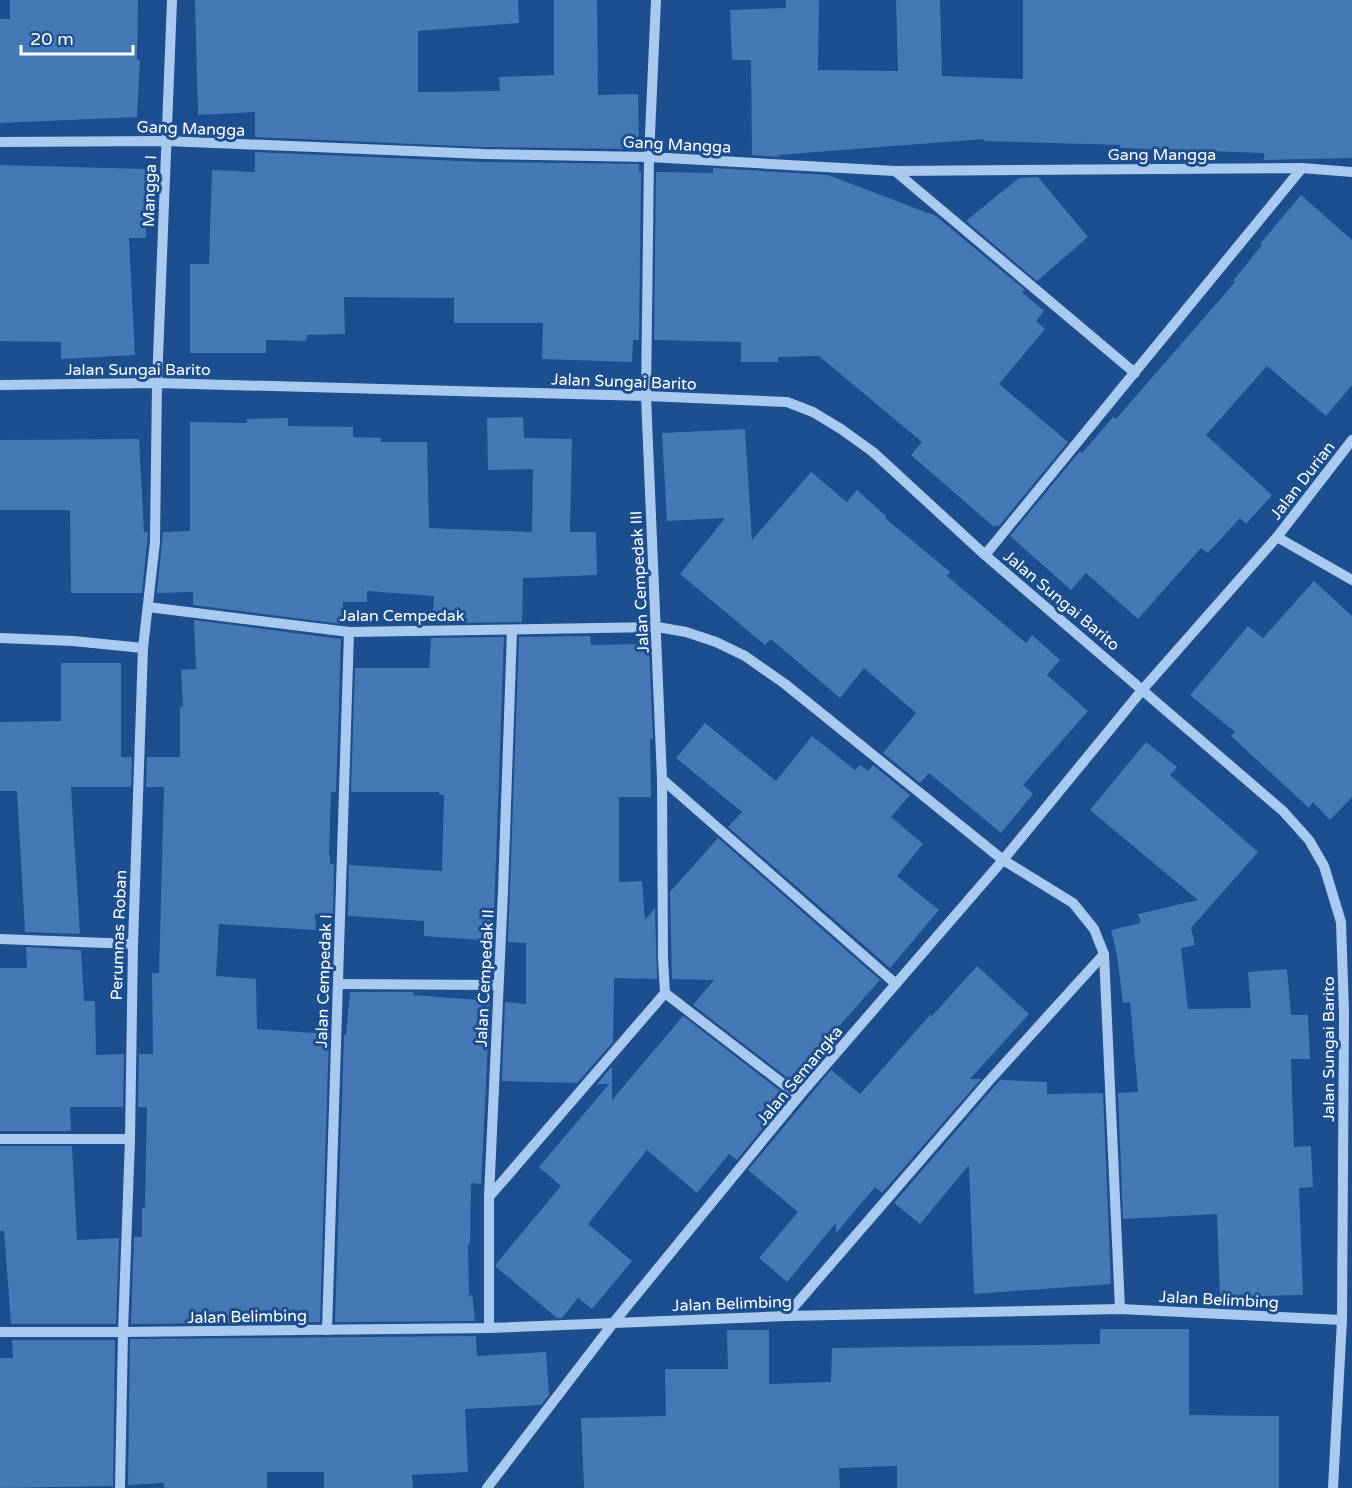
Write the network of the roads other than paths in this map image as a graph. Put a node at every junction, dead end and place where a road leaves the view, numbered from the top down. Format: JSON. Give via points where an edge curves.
{"nodes":[{"id":1,"x":172,"y":0,"type":"edge"},
{"id":2,"x":656,"y":0,"type":"edge"},
{"id":3,"x":166,"y":141,"type":"junction"},
{"id":4,"x":0,"y":142,"type":"edge"},
{"id":5,"x":650,"y":157,"type":"junction"},
{"id":6,"x":1302,"y":168,"type":"junction"},
{"id":7,"x":895,"y":171,"type":"junction"},
{"id":8,"x":1352,"y":172,"type":"edge"},
{"id":9,"x":1135,"y":373,"type":"junction"},
{"id":10,"x":157,"y":383,"type":"junction"},
{"id":11,"x":0,"y":385,"type":"edge"},
{"id":12,"x":646,"y":396,"type":"junction"},
{"id":13,"x":1352,"y":440,"type":"edge"},
{"id":14,"x":1277,"y":537,"type":"junction"},
{"id":15,"x":985,"y":555,"type":"junction"},
{"id":16,"x":1352,"y":580,"type":"edge"},
{"id":17,"x":148,"y":608,"type":"junction"},
{"id":18,"x":657,"y":627,"type":"junction"},
{"id":19,"x":512,"y":630,"type":"junction"},
{"id":20,"x":349,"y":632,"type":"junction"},
{"id":21,"x":0,"y":638,"type":"edge"},
{"id":22,"x":143,"y":648,"type":"junction"},
{"id":23,"x":1143,"y":689,"type":"junction"},
{"id":24,"x":662,"y":779,"type":"junction"},
{"id":25,"x":1003,"y":860,"type":"junction"},
{"id":26,"x":0,"y":939,"type":"edge"},
{"id":27,"x":133,"y":944,"type":"junction"},
{"id":28,"x":1104,"y":954,"type":"junction"},
{"id":29,"x":338,"y":984,"type":"junction"},
{"id":30,"x":896,"y":984,"type":"junction"},
{"id":31,"x":498,"y":985,"type":"junction"},
{"id":32,"x":665,"y":993,"type":"junction"},
{"id":33,"x":1348,"y":1013,"type":"edge"},
{"id":34,"x":799,"y":1096,"type":"junction"},
{"id":35,"x":0,"y":1139,"type":"edge"},
{"id":36,"x":130,"y":1139,"type":"junction"},
{"id":37,"x":489,"y":1197,"type":"junction"},
{"id":38,"x":1120,"y":1309,"type":"junction"},
{"id":39,"x":786,"y":1316,"type":"junction"},
{"id":40,"x":1342,"y":1320,"type":"junction"},
{"id":41,"x":614,"y":1322,"type":"junction"},
{"id":42,"x":489,"y":1328,"type":"junction"},
{"id":43,"x":327,"y":1330,"type":"junction"},
{"id":44,"x":0,"y":1332,"type":"edge"},
{"id":45,"x":123,"y":1332,"type":"junction"},
{"id":46,"x":120,"y":1488,"type":"edge"},
{"id":47,"x":487,"y":1488,"type":"edge"},
{"id":48,"x":1333,"y":1488,"type":"edge"}],
"edges":[{"from":1,"to":3,"type":"street","name":"Mangga I"},
{"from":2,"to":5,"type":"street","name":"Jalan Cempedak III"},
{"from":3,"to":4,"type":"street","name":"Gang Mangga"},
{"from":3,"to":5,"type":"street","name":"Gang Mangga"},
{"from":3,"to":10,"type":"street","name":"Mangga I"},
{"from":5,"to":7,"type":"street","name":"Gang Mangga"},
{"from":5,"to":12,"type":"street","name":"Jalan Cempedak III"},
{"from":6,"to":7,"type":"street","name":"Gang Mangga"},
{"from":6,"to":8,"type":"street","name":"Gang Mangga"},
{"from":6,"to":9,"type":"street"},
{"from":7,"to":9,"type":"street"},
{"from":9,"to":15,"type":"street"},
{"from":10,"to":11,"type":"street","name":"Jalan Sungai Barito"},
{"from":10,"to":12,"type":"street","name":"Jalan Sungai Barito"},
{"from":10,"to":17,"type":"street","name":"Perumnas Roban","via":[[155,542]]},
{"from":12,"to":15,"type":"street","name":"Jalan Sungai Barito","via":[[787,402],[813,412],[873,452]]},
{"from":12,"to":18,"type":"street","name":"Jalan Cempedak III"},
{"from":13,"to":14,"type":"street","name":"Jalan Durian"},
{"from":14,"to":16,"type":"street"},
{"from":14,"to":23,"type":"street"},
{"from":15,"to":23,"type":"street","name":"Jalan Sungai Barito"},
{"from":17,"to":20,"type":"street","name":"Jalan Cempedak"},
{"from":17,"to":22,"type":"street","name":"Perumnas Roban"},
{"from":18,"to":19,"type":"street","name":"Jalan Cempedak"},
{"from":18,"to":24,"type":"street","name":"Jalan Cempedak III"},
{"from":18,"to":25,"type":"street","name":"Jalan Cempedak","via":[[686,632],[746,656]]},
{"from":19,"to":20,"type":"street","name":"Jalan Cempedak"},
{"from":19,"to":31,"type":"street","name":"Jalan Cempedak II"},
{"from":20,"to":29,"type":"street","name":"Jalan Cempedak I"},
{"from":21,"to":22,"type":"street"},
{"from":22,"to":27,"type":"street","name":"Perumnas Roban"},
{"from":23,"to":25,"type":"street","name":"Jalan Semangka"},
{"from":23,"to":33,"type":"street","name":"Jalan Sungai Barito","via":[[1283,811],[1309,840],[1324,866],[1341,922]]},
{"from":24,"to":30,"type":"street"},
{"from":24,"to":32,"type":"street","name":"Jalan Cempedak III"},
{"from":25,"to":28,"type":"street","name":"Jalan Cempedak","via":[[1073,903],[1094,929]]},
{"from":25,"to":30,"type":"street","name":"Jalan Semangka"},
{"from":26,"to":27,"type":"street"},
{"from":27,"to":36,"type":"street","name":"Perumnas Roban"},
{"from":28,"to":38,"type":"street"},
{"from":28,"to":39,"type":"street"},
{"from":29,"to":31,"type":"street"},
{"from":29,"to":43,"type":"street","name":"Jalan Cempedak I"},
{"from":30,"to":34,"type":"street","name":"Jalan Semangka"},
{"from":31,"to":37,"type":"street","name":"Jalan Cempedak II"},
{"from":32,"to":34,"type":"street"},
{"from":32,"to":37,"type":"street"},
{"from":33,"to":40,"type":"street","name":"Jalan Sungai Barito"},
{"from":34,"to":41,"type":"street","name":"Jalan Semangka"},
{"from":35,"to":36,"type":"street"},
{"from":36,"to":45,"type":"street","name":"Perumnas Roban"},
{"from":37,"to":42,"type":"street","name":"Jalan Cempedak II"},
{"from":38,"to":39,"type":"street","name":"Jalan Belimbing"},
{"from":38,"to":40,"type":"street","name":"Jalan Belimbing"},
{"from":39,"to":41,"type":"street","name":"Jalan Belimbing"},
{"from":40,"to":48,"type":"street","name":"Jalan Sungai Barito"},
{"from":41,"to":42,"type":"street","name":"Jalan Belimbing"},
{"from":41,"to":47,"type":"street","name":"Jalan Semangka"},
{"from":42,"to":43,"type":"street","name":"Jalan Belimbing"},
{"from":43,"to":45,"type":"street","name":"Jalan Belimbing"},
{"from":44,"to":45,"type":"street","name":"Jalan Belimbing"},
{"from":45,"to":46,"type":"street","name":"Perumnas Roban"}]}
